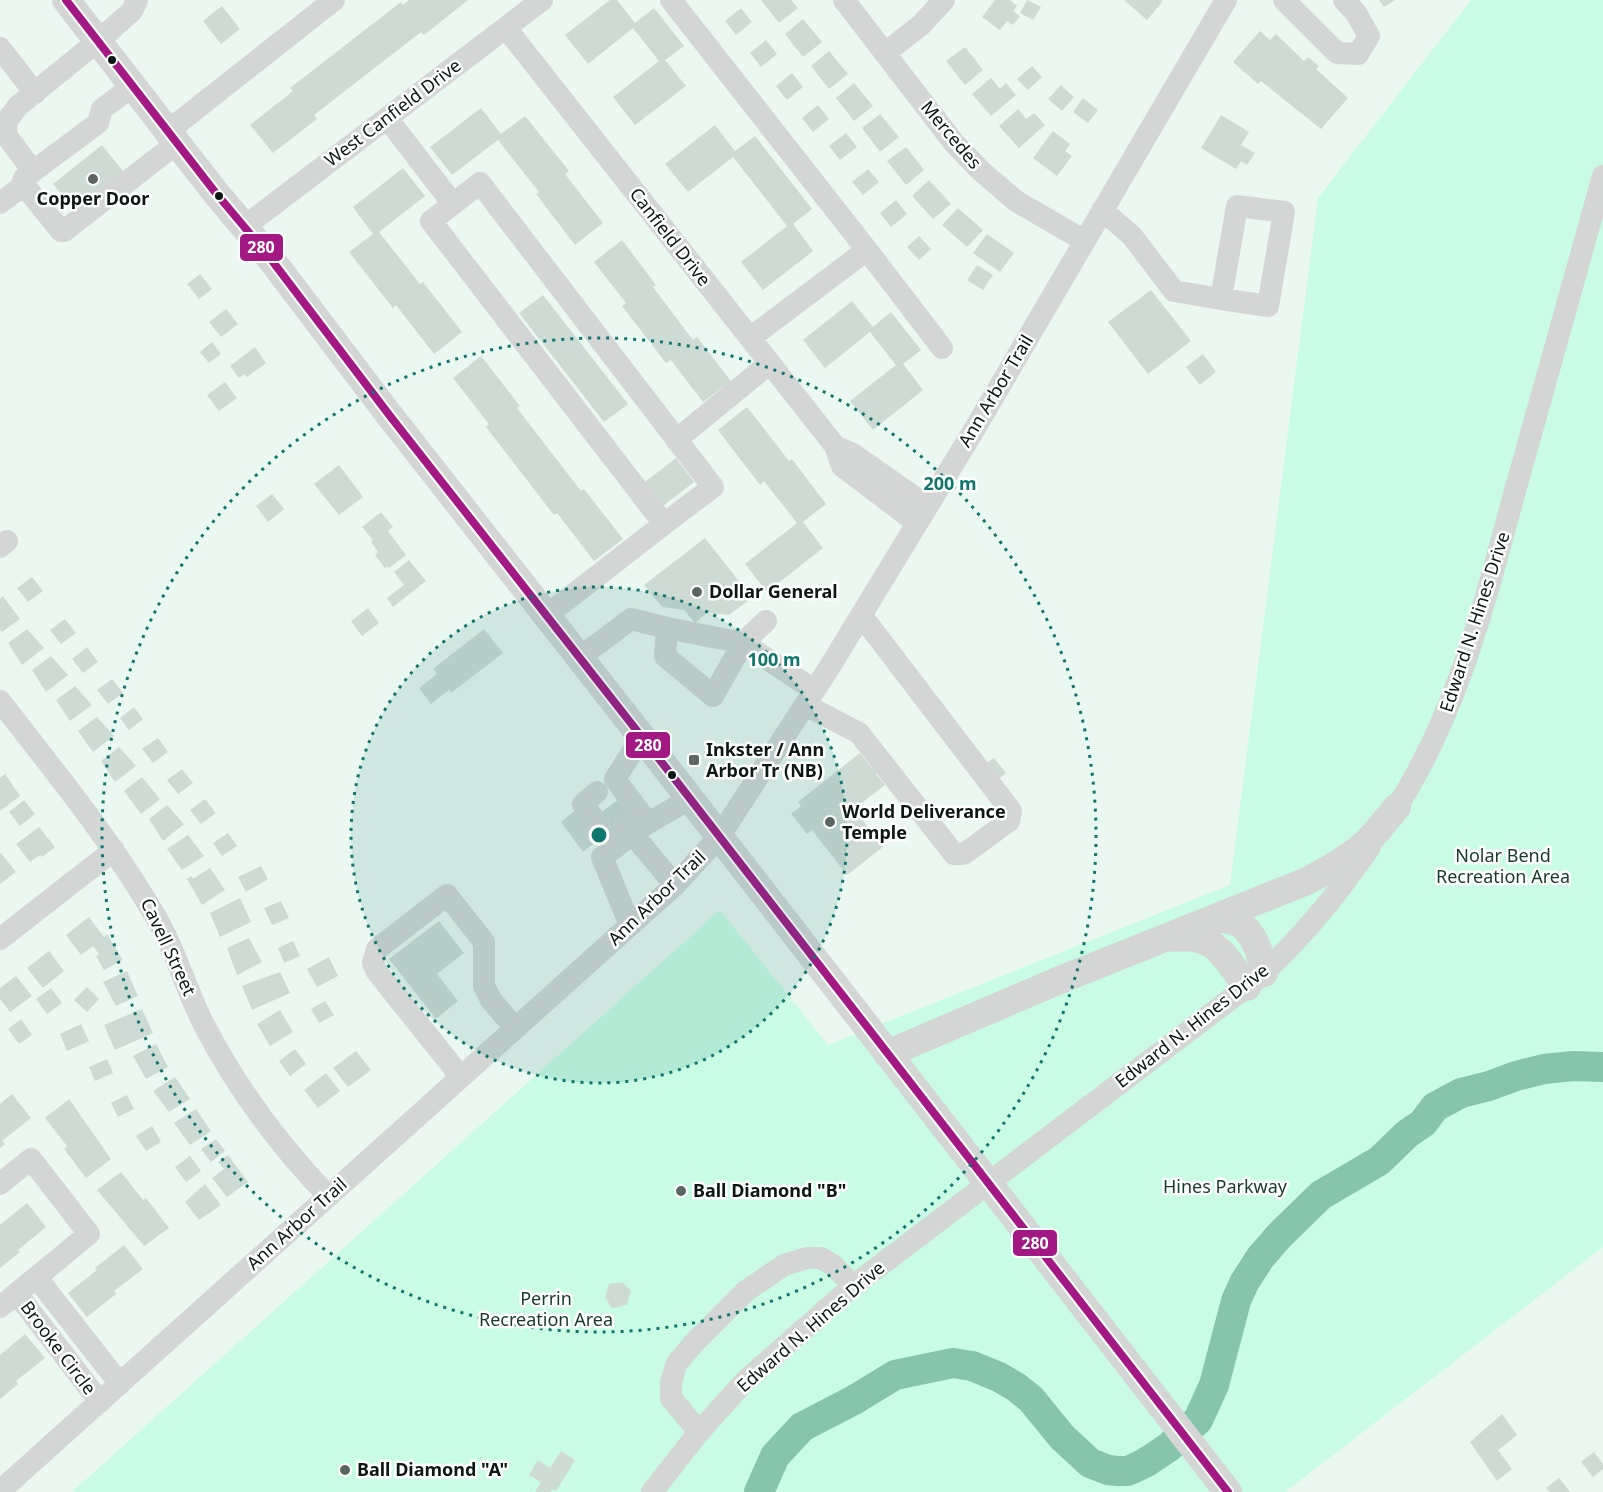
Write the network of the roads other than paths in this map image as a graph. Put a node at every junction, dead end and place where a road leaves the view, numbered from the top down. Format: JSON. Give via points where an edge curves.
{"nodes":[{"id":1,"x":66,"y":0,"type":"edge"},
{"id":2,"x":137,"y":0,"type":"edge"},
{"id":3,"x":334,"y":0,"type":"edge"},
{"id":4,"x":542,"y":0,"type":"edge"},
{"id":5,"x":671,"y":0,"type":"edge"},
{"id":6,"x":844,"y":0,"type":"edge"},
{"id":7,"x":944,"y":0,"type":"edge"},
{"id":8,"x":1226,"y":0,"type":"edge"},
{"id":9,"x":1284,"y":0,"type":"edge"},
{"id":10,"x":1344,"y":0,"type":"edge"},
{"id":11,"x":506,"y":28,"type":"junction"},
{"id":12,"x":98,"y":41,"type":"junction"},
{"id":13,"x":0,"y":48,"type":"edge"},
{"id":14,"x":885,"y":53,"type":"junction"},
{"id":15,"x":133,"y":86,"type":"junction"},
{"id":16,"x":35,"y":93,"type":"junction"},
{"id":17,"x":387,"y":118,"type":"junction"},
{"id":18,"x":173,"y":137,"type":"junction"},
{"id":19,"x":1603,"y":177,"type":"edge"},
{"id":20,"x":29,"y":178,"type":"junction"},
{"id":21,"x":0,"y":203,"type":"edge"},
{"id":22,"x":453,"y":204,"type":"junction"},
{"id":23,"x":1102,"y":210,"type":"junction"},
{"id":24,"x":244,"y":227,"type":"junction"},
{"id":25,"x":1085,"y":241,"type":"junction"},
{"id":26,"x":867,"y":250,"type":"junction"},
{"id":27,"x":1221,"y":299,"type":"junction"},
{"id":28,"x":750,"y":338,"type":"junction"},
{"id":29,"x":942,"y":348,"type":"dead end"},
{"id":30,"x":770,"y":363,"type":"junction"},
{"id":31,"x":676,"y":440,"type":"junction"},
{"id":32,"x":922,"y":514,"type":"junction"},
{"id":33,"x":664,"y":524,"type":"junction"},
{"id":34,"x":547,"y":615,"type":"junction"},
{"id":35,"x":861,"y":615,"type":"junction"},
{"id":36,"x":766,"y":621,"type":"dead end"},
{"id":37,"x":667,"y":628,"type":"junction"},
{"id":38,"x":742,"y":642,"type":"junction"},
{"id":39,"x":579,"y":658,"type":"junction"},
{"id":40,"x":809,"y":697,"type":"junction"},
{"id":41,"x":0,"y":701,"type":"edge"},
{"id":42,"x":642,"y":737,"type":"junction"},
{"id":43,"x":608,"y":792,"type":"junction"},
{"id":44,"x":690,"y":799,"type":"junction"},
{"id":45,"x":1397,"y":807,"type":"junction"},
{"id":46,"x":630,"y":833,"type":"junction"},
{"id":47,"x":719,"y":837,"type":"junction"},
{"id":48,"x":114,"y":850,"type":"junction"},
{"id":49,"x":675,"y":885,"type":"junction"},
{"id":50,"x":1214,"y":918,"type":"junction"},
{"id":51,"x":630,"y":925,"type":"junction"},
{"id":52,"x":0,"y":939,"type":"edge"},
{"id":53,"x":1159,"y":941,"type":"junction"},
{"id":54,"x":1255,"y":980,"type":"junction"},
{"id":55,"x":515,"y":1028,"type":"junction"},
{"id":56,"x":887,"y":1054,"type":"junction"},
{"id":57,"x":461,"y":1077,"type":"junction"},
{"id":58,"x":0,"y":1184,"type":"edge"},
{"id":59,"x":328,"y":1196,"type":"junction"},
{"id":60,"x":37,"y":1278,"type":"junction"},
{"id":61,"x":853,"y":1286,"type":"junction"},
{"id":62,"x":8,"y":1301,"type":"edge"},
{"id":63,"x":120,"y":1384,"type":"junction"},
{"id":64,"x":100,"y":1402,"type":"junction"},
{"id":65,"x":699,"y":1432,"type":"junction"},
{"id":66,"x":1224,"y":1487,"type":"edge"},
{"id":67,"x":0,"y":1491,"type":"edge"},
{"id":68,"x":652,"y":1492,"type":"edge"}],
"edges":[{"from":1,"to":12,"type":"main road"},
{"from":2,"to":12,"type":"street","via":[[132,11]]},
{"from":3,"to":18,"type":"street"},
{"from":4,"to":11,"type":"street","name":"West Canfield Drive"},
{"from":5,"to":26,"type":"street"},
{"from":6,"to":14,"type":"street","name":"Mercedes"},
{"from":7,"to":14,"type":"street","via":[[921,25]]},
{"from":8,"to":23,"type":"street","name":"Ann Arbor Trail"},
{"from":9,"to":10,"type":"street","via":[[1337,53],[1358,54],[1369,36]]},
{"from":11,"to":17,"type":"street","name":"West Canfield Drive"},
{"from":11,"to":28,"type":"street","name":"Canfield Drive"},
{"from":12,"to":15,"type":"main road"},
{"from":12,"to":16,"type":"street"},
{"from":13,"to":16,"type":"street"},
{"from":14,"to":25,"type":"street","name":"Mercedes","via":[[954,143],[981,171],[1016,201]]},
{"from":15,"to":18,"type":"main road"},
{"from":15,"to":20,"type":"street","via":[[102,109],[99,123]]},
{"from":16,"to":20,"type":"street","via":[[6,122],[6,135]]},
{"from":17,"to":22,"type":"street"},
{"from":17,"to":24,"type":"street","name":"West Canfield Drive"},
{"from":18,"to":20,"type":"street","via":[[64,231]]},
{"from":18,"to":24,"type":"main road"},
{"from":19,"to":45,"type":"street","name":"Edward N. Hines Drive","via":[[1480,616],[1441,726]]},
{"from":20,"to":21,"type":"street"},
{"from":22,"to":31,"type":"street","via":[[480,183]]},
{"from":22,"to":33,"type":"street","via":[[431,221]]},
{"from":23,"to":25,"type":"street","name":"Ann Arbor Trail"},
{"from":23,"to":27,"type":"street","via":[[1132,236],[1174,291]]},
{"from":24,"to":34,"type":"main road"},
{"from":25,"to":32,"type":"street","name":"Ann Arbor Trail"},
{"from":26,"to":28,"type":"street"},
{"from":26,"to":29,"type":"street"},
{"from":27,"to":27,"type":"street","via":[[1237,206],[1284,212],[1268,306]]},
{"from":28,"to":30,"type":"street","name":"Canfield Drive"},
{"from":30,"to":31,"type":"street"},
{"from":30,"to":32,"type":"street","name":"Canfield Drive","via":[[835,446],[853,454]]},
{"from":31,"to":33,"type":"street","via":[[712,487]]},
{"from":32,"to":35,"type":"street","name":"Ann Arbor Trail"},
{"from":33,"to":34,"type":"street"},
{"from":34,"to":39,"type":"main road"},
{"from":35,"to":40,"type":"street","name":"Ann Arbor Trail"},
{"from":35,"to":40,"type":"street","via":[[1011,811],[1009,821],[964,854],[954,854],[859,733]]},
{"from":36,"to":38,"type":"street"},
{"from":37,"to":38,"type":"street"},
{"from":37,"to":38,"type":"street","via":[[665,656],[713,696]]},
{"from":37,"to":39,"type":"street","via":[[631,619]]},
{"from":38,"to":40,"type":"street"},
{"from":39,"to":42,"type":"main road"},
{"from":40,"to":47,"type":"street","name":"Ann Arbor Trail"},
{"from":41,"to":48,"type":"street","name":"Cavell Street"},
{"from":42,"to":43,"type":"street"},
{"from":42,"to":44,"type":"main road"},
{"from":43,"to":46,"type":"street"},
{"from":43,"to":46,"type":"street","via":[[583,804]]},
{"from":44,"to":46,"type":"street"},
{"from":44,"to":47,"type":"main road"},
{"from":45,"to":50,"type":"main road","via":[[1367,842],[1330,869]]},
{"from":45,"to":54,"type":"street","name":"Edward N. Hines Drive","via":[[1319,914]]},
{"from":46,"to":49,"type":"street"},
{"from":46,"to":51,"type":"street","via":[[602,857]]},
{"from":47,"to":49,"type":"street","name":"Ann Arbor Trail"},
{"from":47,"to":56,"type":"main road"},
{"from":48,"to":52,"type":"street"},
{"from":48,"to":59,"type":"street","name":"Cavell Street","via":[[159,922],[203,1022],[236,1082],[282,1146]]},
{"from":49,"to":51,"type":"street","name":"Ann Arbor Trail"},
{"from":50,"to":53,"type":"main road"},
{"from":50,"to":54,"type":"main road","via":[[1237,922],[1258,946]]},
{"from":51,"to":55,"type":"street","name":"Ann Arbor Trail"},
{"from":53,"to":54,"type":"main road","via":[[1185,936],[1209,941]]},
{"from":53,"to":56,"type":"main road"},
{"from":54,"to":61,"type":"street","name":"Edward N. Hines Drive"},
{"from":55,"to":57,"type":"street","name":"Ann Arbor Trail"},
{"from":55,"to":57,"type":"street","via":[[484,986],[484,942],[447,895],[377,949],[377,972]]},
{"from":56,"to":66,"type":"main road"},
{"from":57,"to":59,"type":"street","name":"Ann Arbor Trail"},
{"from":58,"to":60,"type":"street","via":[[31,1159],[89,1234]]},
{"from":59,"to":63,"type":"street","name":"Ann Arbor Trail"},
{"from":60,"to":62,"type":"street"},
{"from":60,"to":63,"type":"street","name":"Brooke Circle"},
{"from":61,"to":65,"type":"street","name":"Edward N. Hines Drive","via":[[745,1381]]},
{"from":61,"to":65,"type":"street","via":[[833,1264],[821,1258],[807,1258],[784,1265],[746,1292],[677,1363],[671,1398]]},
{"from":62,"to":64,"type":"street","name":"Brooke Circle"},
{"from":63,"to":64,"type":"street","name":"Ann Arbor Trail"},
{"from":64,"to":67,"type":"street","name":"Ann Arbor Trail"},
{"from":65,"to":68,"type":"street","name":"Edward N. Hines Drive"}]}
